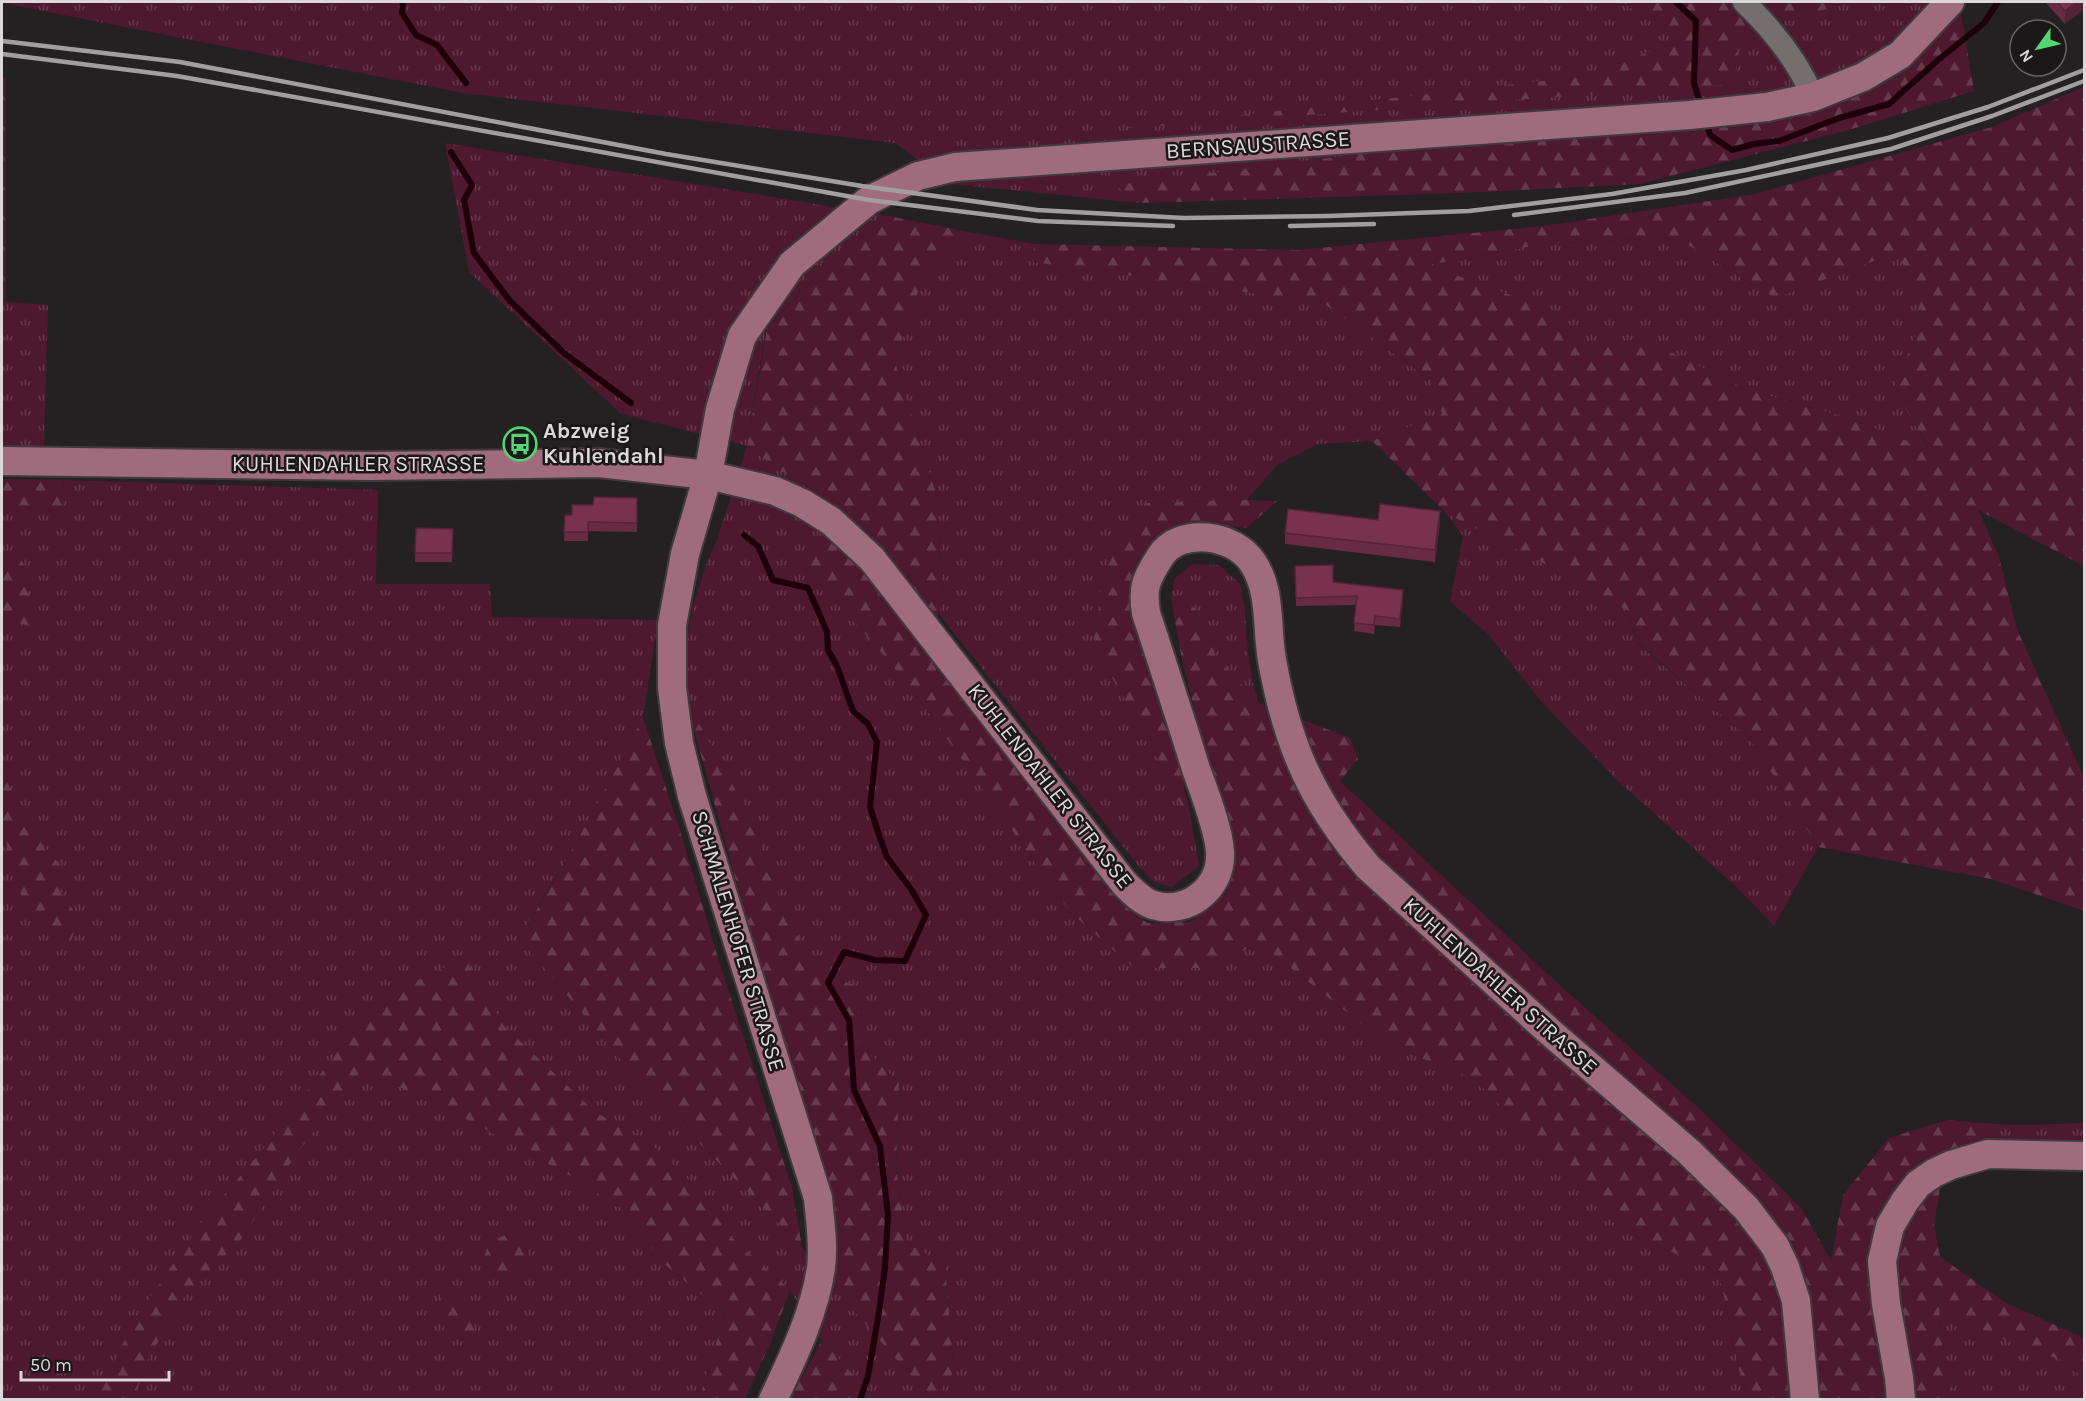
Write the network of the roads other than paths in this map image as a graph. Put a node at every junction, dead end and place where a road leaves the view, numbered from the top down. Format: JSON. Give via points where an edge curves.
{"nodes":[{"id":1,"x":1744,"y":2,"type":"edge"},
{"id":2,"x":1950,"y":2,"type":"edge"},
{"id":3,"x":1813,"y":97,"type":"junction"},
{"id":4,"x":2,"y":461,"type":"edge"},
{"id":5,"x":708,"y":475,"type":"junction"},
{"id":6,"x":2085,"y":1156,"type":"edge"},
{"id":7,"x":773,"y":1400,"type":"edge"},
{"id":8,"x":1805,"y":1400,"type":"edge"},
{"id":9,"x":1901,"y":1400,"type":"edge"}],
"edges":[{"from":1,"to":3,"type":"lane","via":[[1785,48]]},
{"from":2,"to":3,"type":"main road","name":"BERNSAUSTRASSE","via":[[1900,56],[1863,77]]},
{"from":3,"to":5,"type":"main road","name":"BERNSAUSTRASSE","via":[[1767,107],[1689,115],[955,167],[918,176],[869,200],[792,264],[742,336],[720,409]]},
{"from":4,"to":5,"type":"main road","name":"KUHLENDAHLER STRASSE","via":[[371,466],[599,463]]},
{"from":5,"to":7,"type":"main road","name":"SCHMALENHOFER STRASSE","via":[[685,554],[672,625],[672,688],[678,743],[818,1198],[820,1225],[821,1266],[814,1306]]},
{"from":5,"to":8,"type":"main road","name":"KUHLENDAHLER STRASSE","via":[[775,491],[802,504],[831,521],[872,559],[1124,883],[1151,904],[1166,907],[1192,903],[1204,893],[1212,883],[1220,853],[1143,595],[1163,552],[1177,543],[1192,538],[1218,538],[1236,545],[1252,560],[1261,577],[1278,692],[1296,751],[1305,775],[1344,839],[1368,867],[1689,1152],[1746,1208],[1775,1246],[1796,1301]]},
{"from":6,"to":9,"type":"main road","via":[[1988,1154],[1934,1173],[1918,1184],[1905,1201],[1890,1226],[1882,1261]]}]}
